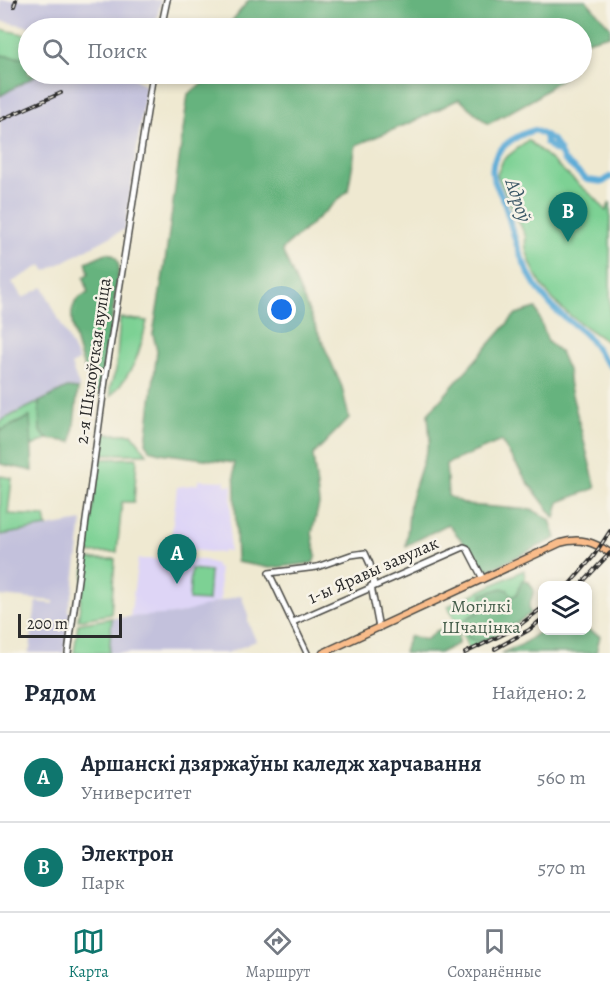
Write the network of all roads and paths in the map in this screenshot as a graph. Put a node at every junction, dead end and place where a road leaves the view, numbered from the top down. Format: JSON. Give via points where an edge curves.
{"nodes":[{"id":1,"x":167,"y":0,"type":"edge"},
{"id":2,"x":163,"y":18,"type":"edge"},
{"id":3,"x":151,"y":84,"type":"edge"},
{"id":4,"x":610,"y":553,"type":"edge"},
{"id":5,"x":483,"y":579,"type":"junction"},
{"id":6,"x":373,"y":586,"type":"junction"},
{"id":7,"x":293,"y":622,"type":"junction"},
{"id":8,"x":379,"y":628,"type":"junction"},
{"id":9,"x":68,"y":653,"type":"edge"},
{"id":10,"x":307,"y":653,"type":"edge"},
{"id":11,"x":323,"y":653,"type":"edge"}],
"edges":[{"from":1,"to":2,"type":"street"},
{"from":3,"to":9,"type":"street","name":"2-я Шклоўская вуліца"},
{"from":4,"to":5,"type":"main road","via":[[594,543],[569,540]]},
{"from":5,"to":6,"type":"street","name":"1-ы Яравы завулак","via":[[464,547]]},
{"from":5,"to":8,"type":"main road"},
{"from":6,"to":7,"type":"street","name":"1-ы Яравы завулак"},
{"from":6,"to":7,"type":"street","via":[[365,553],[317,567],[268,573]]},
{"from":6,"to":8,"type":"street"},
{"from":7,"to":10,"type":"street"},
{"from":8,"to":11,"type":"main road"}]}
